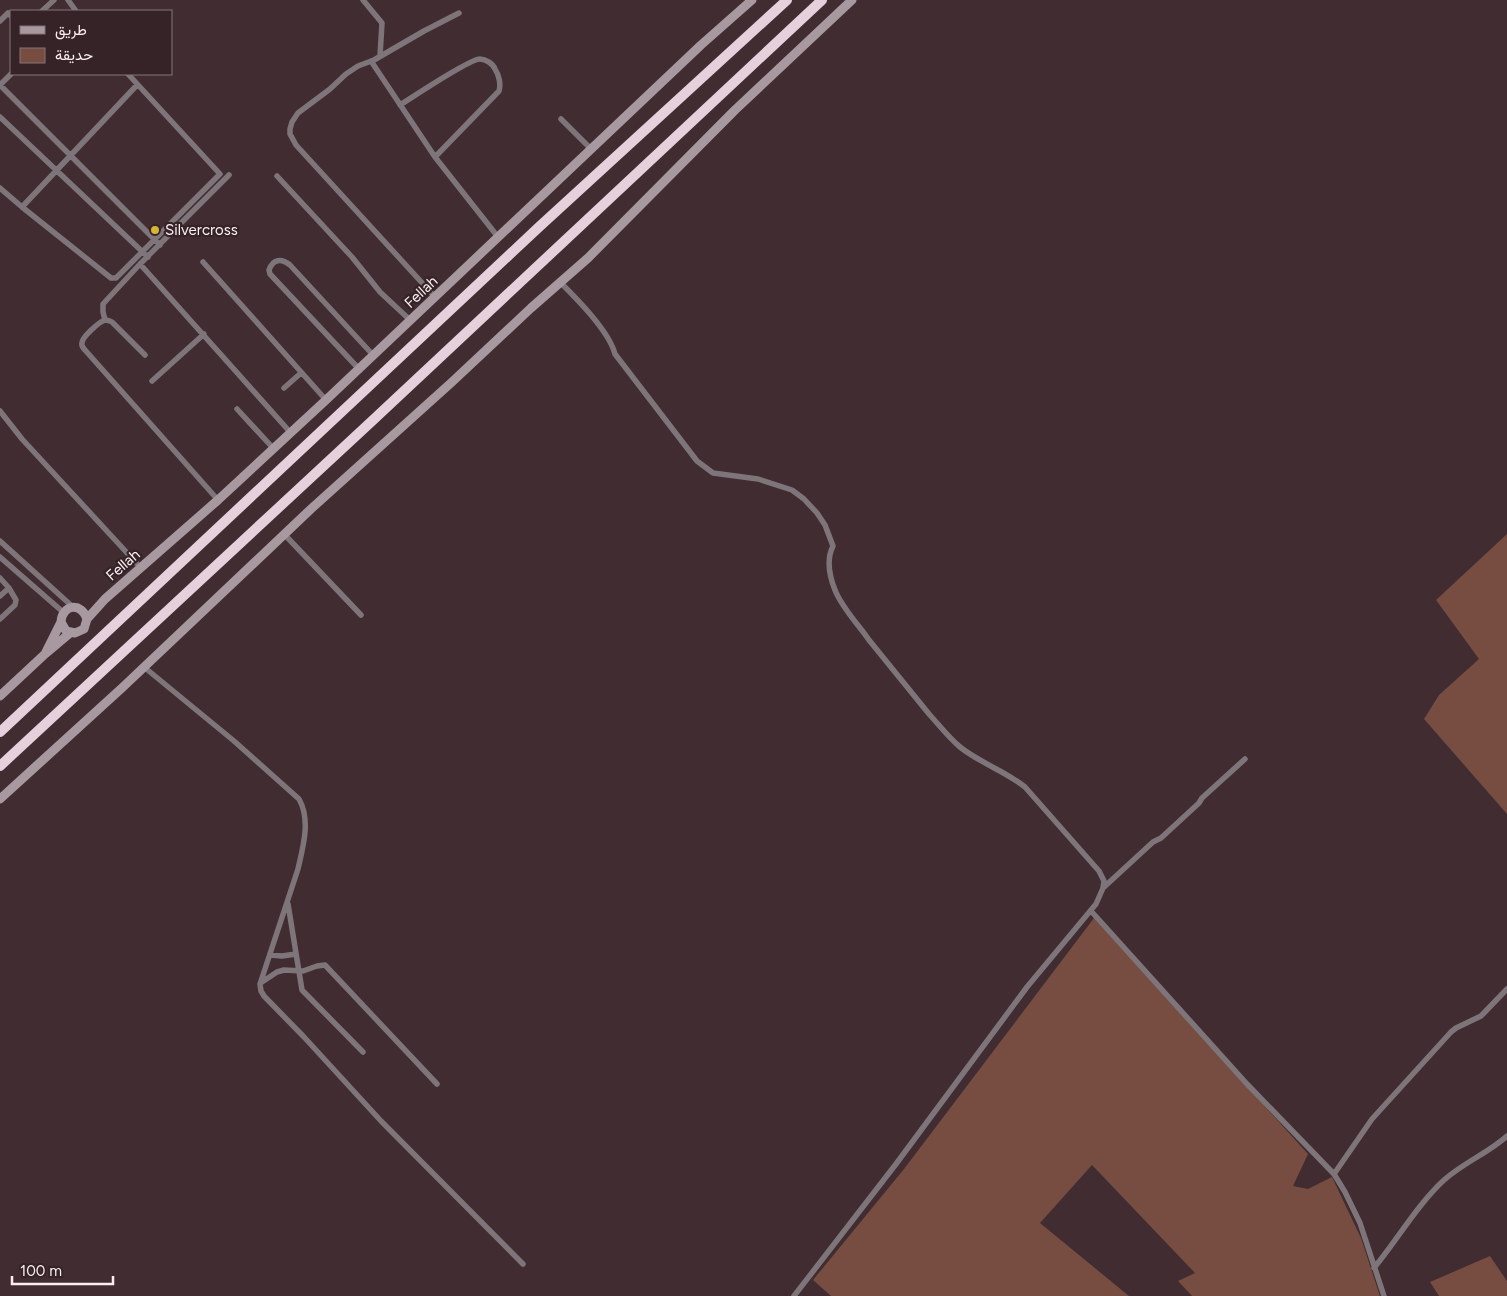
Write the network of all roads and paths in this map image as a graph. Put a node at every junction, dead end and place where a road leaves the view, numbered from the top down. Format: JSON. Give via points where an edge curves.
{"nodes":[{"id":1,"x":54,"y":0,"type":"edge"},
{"id":2,"x":363,"y":0,"type":"edge"},
{"id":3,"x":752,"y":0,"type":"edge"},
{"id":4,"x":787,"y":0,"type":"edge"},
{"id":5,"x":822,"y":0,"type":"edge"},
{"id":6,"x":852,"y":0,"type":"edge"},
{"id":7,"x":43,"y":10,"type":"edge"},
{"id":8,"x":459,"y":13,"type":"dead end"},
{"id":9,"x":10,"y":15,"type":"edge"},
{"id":10,"x":0,"y":20,"type":"edge"},
{"id":11,"x":380,"y":56,"type":"junction"},
{"id":12,"x":371,"y":62,"type":"junction"},
{"id":13,"x":10,"y":75,"type":"edge"},
{"id":14,"x":129,"y":75,"type":"edge"},
{"id":15,"x":137,"y":84,"type":"junction"},
{"id":16,"x":400,"y":105,"type":"junction"},
{"id":17,"x":0,"y":117,"type":"edge"},
{"id":18,"x":561,"y":118,"type":"dead end"},
{"id":19,"x":591,"y":149,"type":"junction"},
{"id":20,"x":70,"y":156,"type":"junction"},
{"id":21,"x":435,"y":157,"type":"junction"},
{"id":22,"x":57,"y":171,"type":"junction"},
{"id":23,"x":229,"y":175,"type":"dead end"},
{"id":24,"x":277,"y":176,"type":"dead end"},
{"id":25,"x":0,"y":188,"type":"edge"},
{"id":26,"x":22,"y":207,"type":"junction"},
{"id":27,"x":498,"y":236,"type":"junction"},
{"id":28,"x":154,"y":240,"type":"junction"},
{"id":29,"x":160,"y":245,"type":"junction"},
{"id":30,"x":142,"y":252,"type":"junction"},
{"id":31,"x":148,"y":257,"type":"junction"},
{"id":32,"x":203,"y":262,"type":"dead end"},
{"id":33,"x":140,"y":264,"type":"junction"},
{"id":34,"x":560,"y":282,"type":"junction"},
{"id":35,"x":436,"y":297,"type":"junction"},
{"id":36,"x":105,"y":320,"type":"junction"},
{"id":37,"x":410,"y":320,"type":"junction"},
{"id":38,"x":204,"y":334,"type":"junction"},
{"id":39,"x":146,"y":355,"type":"dead end"},
{"id":40,"x":373,"y":355,"type":"junction"},
{"id":41,"x":359,"y":369,"type":"junction"},
{"id":42,"x":301,"y":373,"type":"junction"},
{"id":43,"x":152,"y":381,"type":"dead end"},
{"id":44,"x":284,"y":388,"type":"dead end"},
{"id":45,"x":326,"y":400,"type":"junction"},
{"id":46,"x":237,"y":409,"type":"dead end"},
{"id":47,"x":0,"y":411,"type":"edge"},
{"id":48,"x":290,"y":432,"type":"junction"},
{"id":49,"x":273,"y":448,"type":"junction"},
{"id":50,"x":218,"y":500,"type":"junction"},
{"id":51,"x":284,"y":534,"type":"junction"},
{"id":52,"x":0,"y":541,"type":"edge"},
{"id":53,"x":0,"y":557,"type":"edge"},
{"id":54,"x":141,"y":568,"type":"junction"},
{"id":55,"x":0,"y":578,"type":"edge"},
{"id":56,"x":9,"y":588,"type":"junction"},
{"id":57,"x":0,"y":596,"type":"edge"},
{"id":58,"x":105,"y":599,"type":"junction"},
{"id":59,"x":76,"y":608,"type":"junction"},
{"id":60,"x":361,"y":616,"type":"dead end"},
{"id":61,"x":62,"y":617,"type":"junction"},
{"id":62,"x":0,"y":619,"type":"edge"},
{"id":63,"x":87,"y":619,"type":"junction"},
{"id":64,"x":70,"y":633,"type":"junction"},
{"id":65,"x":45,"y":654,"type":"junction"},
{"id":66,"x":144,"y":667,"type":"junction"},
{"id":67,"x":0,"y":696,"type":"edge"},
{"id":68,"x":0,"y":732,"type":"edge"},
{"id":69,"x":1245,"y":759,"type":"dead end"},
{"id":70,"x":0,"y":766,"type":"edge"},
{"id":71,"x":0,"y":799,"type":"edge"},
{"id":72,"x":1104,"y":888,"type":"junction"},
{"id":73,"x":287,"y":902,"type":"junction"},
{"id":74,"x":1091,"y":911,"type":"junction"},
{"id":75,"x":296,"y":954,"type":"junction"},
{"id":76,"x":270,"y":955,"type":"junction"},
{"id":77,"x":299,"y":971,"type":"junction"},
{"id":78,"x":260,"y":984,"type":"junction"},
{"id":79,"x":1507,"y":989,"type":"edge"},
{"id":80,"x":363,"y":1052,"type":"dead end"},
{"id":81,"x":437,"y":1084,"type":"dead end"},
{"id":82,"x":1507,"y":1136,"type":"edge"},
{"id":83,"x":1334,"y":1174,"type":"junction"},
{"id":84,"x":523,"y":1264,"type":"dead end"},
{"id":85,"x":1374,"y":1268,"type":"junction"},
{"id":86,"x":794,"y":1296,"type":"edge"},
{"id":87,"x":1384,"y":1296,"type":"edge"}],
"edges":[{"from":1,"to":7,"type":"street"},
{"from":2,"to":11,"type":"street","via":[[382,23]]},
{"from":3,"to":19,"type":"street","name":"Fellah"},
{"from":4,"to":68,"type":"highway","via":[[546,220]]},
{"from":5,"to":70,"type":"highway"},
{"from":6,"to":34,"type":"street"},
{"from":8,"to":11,"type":"street"},
{"from":9,"to":10,"type":"street","via":[[8,13]]},
{"from":11,"to":12,"type":"street"},
{"from":12,"to":16,"type":"street"},
{"from":12,"to":35,"type":"street","via":[[353,68],[298,113],[290,134],[296,145]]},
{"from":13,"to":20,"type":"street","via":[[0,85]]},
{"from":14,"to":15,"type":"street"},
{"from":15,"to":20,"type":"street"},
{"from":15,"to":28,"type":"street","via":[[220,174]]},
{"from":16,"to":21,"type":"street"},
{"from":16,"to":21,"type":"street","via":[[476,59],[486,60],[495,68],[501,85],[499,91]]},
{"from":17,"to":22,"type":"street"},
{"from":18,"to":19,"type":"street"},
{"from":19,"to":27,"type":"street","name":"Fellah"},
{"from":20,"to":22,"type":"street"},
{"from":20,"to":28,"type":"street"},
{"from":21,"to":27,"type":"street"},
{"from":22,"to":26,"type":"street"},
{"from":22,"to":30,"type":"street"},
{"from":23,"to":29,"type":"street"},
{"from":24,"to":37,"type":"street","via":[[380,292]]},
{"from":25,"to":26,"type":"street"},
{"from":26,"to":30,"type":"street","via":[[111,278],[116,278]]},
{"from":27,"to":35,"type":"street","name":"Fellah"},
{"from":28,"to":29,"type":"street"},
{"from":28,"to":30,"type":"street"},
{"from":29,"to":31,"type":"street"},
{"from":30,"to":31,"type":"street"},
{"from":31,"to":33,"type":"street"},
{"from":32,"to":42,"type":"street"},
{"from":33,"to":36,"type":"street","via":[[103,304]]},
{"from":33,"to":38,"type":"street"},
{"from":34,"to":51,"type":"street"},
{"from":34,"to":72,"type":"street","via":[[599,326],[615,354],[697,461],[713,473],[758,479],[792,490],[817,513],[833,546],[828,563],[835,591],[886,662],[959,746],[1015,779],[1034,797],[1099,872]]},
{"from":35,"to":37,"type":"street","name":"Fellah"},
{"from":36,"to":39,"type":"street","via":[[112,322]]},
{"from":36,"to":50,"type":"street","via":[[84,336],[82,345],[85,350]]},
{"from":37,"to":40,"type":"street","name":"Fellah"},
{"from":38,"to":43,"type":"street"},
{"from":38,"to":48,"type":"street"},
{"from":40,"to":41,"type":"street","name":"Fellah"},
{"from":40,"to":41,"type":"street","via":[[290,265],[281,260],[273,263],[270,274]]},
{"from":41,"to":45,"type":"street","name":"Fellah"},
{"from":42,"to":44,"type":"street"},
{"from":42,"to":45,"type":"street"},
{"from":45,"to":48,"type":"street","name":"Fellah"},
{"from":46,"to":49,"type":"street"},
{"from":47,"to":54,"type":"street"},
{"from":48,"to":49,"type":"street","name":"Fellah"},
{"from":49,"to":50,"type":"street","name":"Fellah"},
{"from":50,"to":54,"type":"street","name":"Fellah"},
{"from":51,"to":60,"type":"street"},
{"from":51,"to":66,"type":"street"},
{"from":52,"to":59,"type":"street"},
{"from":53,"to":61,"type":"street"},
{"from":54,"to":58,"type":"street","name":"Fellah"},
{"from":55,"to":56,"type":"street"},
{"from":56,"to":57,"type":"street"},
{"from":56,"to":62,"type":"street","via":[[16,602]]},
{"from":58,"to":59,"type":"street","name":"Fellah"},
{"from":58,"to":63,"type":"street","name":"Fellah"},
{"from":59,"to":61,"type":"street","name":"Fellah","via":[[68,609]]},
{"from":59,"to":63,"type":"street","via":[[83,611]]},
{"from":61,"to":64,"type":"street","via":[[62,627]]},
{"from":61,"to":65,"type":"street","name":"Fellah"},
{"from":63,"to":64,"type":"street","name":"Fellah","via":[[84,628],[75,634]]},
{"from":64,"to":65,"type":"street","name":"Fellah"},
{"from":65,"to":67,"type":"street","name":"Fellah"},
{"from":66,"to":71,"type":"street"},
{"from":66,"to":73,"type":"street","via":[[299,799],[305,814],[304,837]]},
{"from":69,"to":72,"type":"street"},
{"from":72,"to":74,"type":"street"},
{"from":73,"to":75,"type":"street"},
{"from":73,"to":76,"type":"street"},
{"from":74,"to":83,"type":"street"},
{"from":74,"to":86,"type":"street","via":[[1027,987]]},
{"from":75,"to":76,"type":"street"},
{"from":75,"to":77,"type":"street"},
{"from":76,"to":78,"type":"street"},
{"from":77,"to":78,"type":"street","via":[[277,972]]},
{"from":77,"to":80,"type":"street","via":[[304,993]]},
{"from":77,"to":81,"type":"street","via":[[325,965]]},
{"from":78,"to":84,"type":"street","via":[[264,996]]},
{"from":79,"to":83,"type":"street","via":[[1481,1016],[1451,1032],[1372,1119]]},
{"from":82,"to":85,"type":"street","via":[[1443,1182],[1418,1209]]},
{"from":83,"to":85,"type":"street","via":[[1360,1224]]},
{"from":85,"to":87,"type":"street"}]}
